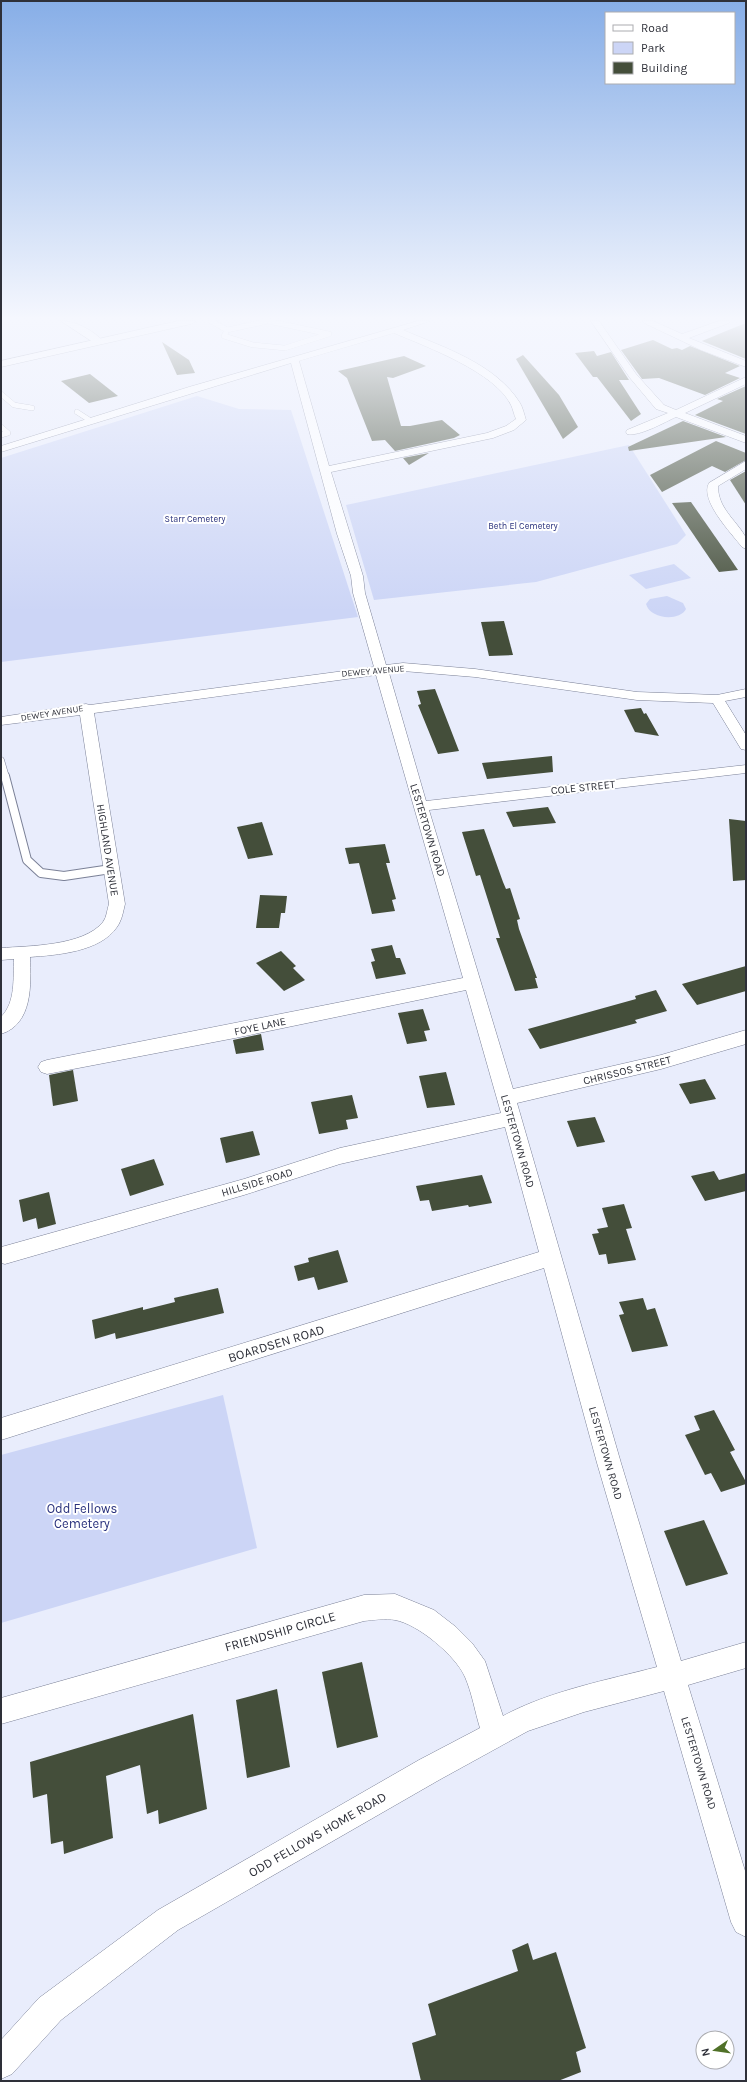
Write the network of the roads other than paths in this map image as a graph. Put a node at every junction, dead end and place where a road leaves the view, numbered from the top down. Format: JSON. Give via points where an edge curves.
{"nodes":[{"id":1,"x":87,"y":418,"type":"edge"},
{"id":2,"x":100,"y":418,"type":"edge"},
{"id":3,"x":311,"y":418,"type":"edge"},
{"id":4,"x":520,"y":418,"type":"edge"},
{"id":5,"x":663,"y":418,"type":"edge"},
{"id":6,"x":690,"y":418,"type":"edge"},
{"id":7,"x":91,"y":421,"type":"junction"},
{"id":8,"x":1,"y":427,"type":"edge"},
{"id":9,"x":631,"y":432,"type":"dead end"},
{"id":10,"x":1,"y":435,"type":"edge"},
{"id":11,"x":746,"y":440,"type":"edge"},
{"id":12,"x":1,"y":449,"type":"edge"},
{"id":13,"x":746,"y":464,"type":"edge"},
{"id":14,"x":325,"y":470,"type":"junction"},
{"id":15,"x":746,"y":545,"type":"edge"},
{"id":16,"x":381,"y":669,"type":"junction"},
{"id":17,"x":746,"y":693,"type":"edge"},
{"id":18,"x":717,"y":699,"type":"junction"},
{"id":19,"x":86,"y":708,"type":"junction"},
{"id":20,"x":1,"y":721,"type":"edge"},
{"id":21,"x":746,"y":746,"type":"edge"},
{"id":22,"x":1,"y":760,"type":"edge"},
{"id":23,"x":746,"y":769,"type":"edge"},
{"id":24,"x":420,"y":806,"type":"junction"},
{"id":25,"x":111,"y":869,"type":"junction"},
{"id":26,"x":22,"y":952,"type":"junction"},
{"id":27,"x":1,"y":954,"type":"edge"},
{"id":28,"x":473,"y":982,"type":"junction"},
{"id":29,"x":1,"y":1027,"type":"edge"},
{"id":30,"x":746,"y":1037,"type":"edge"},
{"id":31,"x":47,"y":1067,"type":"dead end"},
{"id":32,"x":506,"y":1098,"type":"junction"},
{"id":33,"x":512,"y":1118,"type":"junction"},
{"id":34,"x":5,"y":1255,"type":"dead end"},
{"id":35,"x":551,"y":1257,"type":"junction"},
{"id":36,"x":1,"y":1429,"type":"edge"},
{"id":37,"x":746,"y":1654,"type":"edge"},
{"id":38,"x":673,"y":1676,"type":"junction"},
{"id":39,"x":1,"y":1711,"type":"edge"},
{"id":40,"x":495,"y":1734,"type":"junction"},
{"id":41,"x":746,"y":1922,"type":"edge"},
{"id":42,"x":1,"y":2063,"type":"edge"}],
"edges":[{"from":1,"to":7,"type":"lane"},
{"from":2,"to":7,"type":"street"},
{"from":3,"to":14,"type":"street","name":"LESTERTOWN ROAD"},
{"from":4,"to":14,"type":"street","via":[[516,426],[489,436]]},
{"from":5,"to":9,"type":"street"},
{"from":6,"to":11,"type":"street"},
{"from":7,"to":12,"type":"street"},
{"from":8,"to":10,"type":"lane","via":[[8,433]]},
{"from":13,"to":15,"type":"street","via":[[713,485],[712,493],[716,505]]},
{"from":14,"to":16,"type":"street","name":"LESTERTOWN ROAD","via":[[357,576],[359,593]]},
{"from":16,"to":18,"type":"street","name":"DEWEY AVENUE","via":[[403,667],[475,673],[630,695]]},
{"from":16,"to":19,"type":"street","name":"DEWEY AVENUE"},
{"from":16,"to":24,"type":"street","name":"LESTERTOWN ROAD"},
{"from":17,"to":18,"type":"street","name":"DEWEY AVENUE"},
{"from":18,"to":21,"type":"street"},
{"from":19,"to":20,"type":"street","name":"DEWEY AVENUE"},
{"from":19,"to":25,"type":"street","name":"HIGHLAND AVENUE"},
{"from":22,"to":25,"type":"lane","via":[[27,860],[41,873],[64,876]]},
{"from":23,"to":24,"type":"street","name":"COLE STREET"},
{"from":24,"to":28,"type":"street","name":"LESTERTOWN ROAD"},
{"from":25,"to":26,"type":"street","name":"HIGHLAND AVENUE","via":[[117,904],[111,924],[98,936],[81,944]]},
{"from":26,"to":27,"type":"street","name":"HIGHLAND AVENUE"},
{"from":26,"to":29,"type":"street","via":[[22,992],[14,1015]]},
{"from":28,"to":31,"type":"street","name":"FOYE LANE"},
{"from":28,"to":32,"type":"street","name":"LESTERTOWN ROAD"},
{"from":30,"to":32,"type":"street","name":"CHRISSOS STREET","via":[[661,1062]]},
{"from":32,"to":33,"type":"street","name":"LESTERTOWN ROAD"},
{"from":33,"to":34,"type":"street","name":"HILLSIDE ROAD","via":[[340,1156],[237,1189]]},
{"from":33,"to":35,"type":"street","name":"LESTERTOWN ROAD"},
{"from":35,"to":36,"type":"street","name":"BOARDSEN ROAD"},
{"from":35,"to":38,"type":"street","name":"LESTERTOWN ROAD"},
{"from":37,"to":38,"type":"street","name":"ODD FELLOWS HOME ROAD"},
{"from":38,"to":40,"type":"street","name":"ODD FELLOWS HOME ROAD","via":[[584,1699],[522,1720]]},
{"from":38,"to":41,"type":"street","name":"LESTERTOWN ROAD"},
{"from":39,"to":40,"type":"street","name":"FRIENDSHIP CIRCLE","via":[[364,1608],[396,1607],[425,1618],[463,1652],[476,1670]]},
{"from":40,"to":42,"type":"street","name":"ODD FELLOWS HOME ROAD","via":[[168,1920],[50,2009]]}]}
